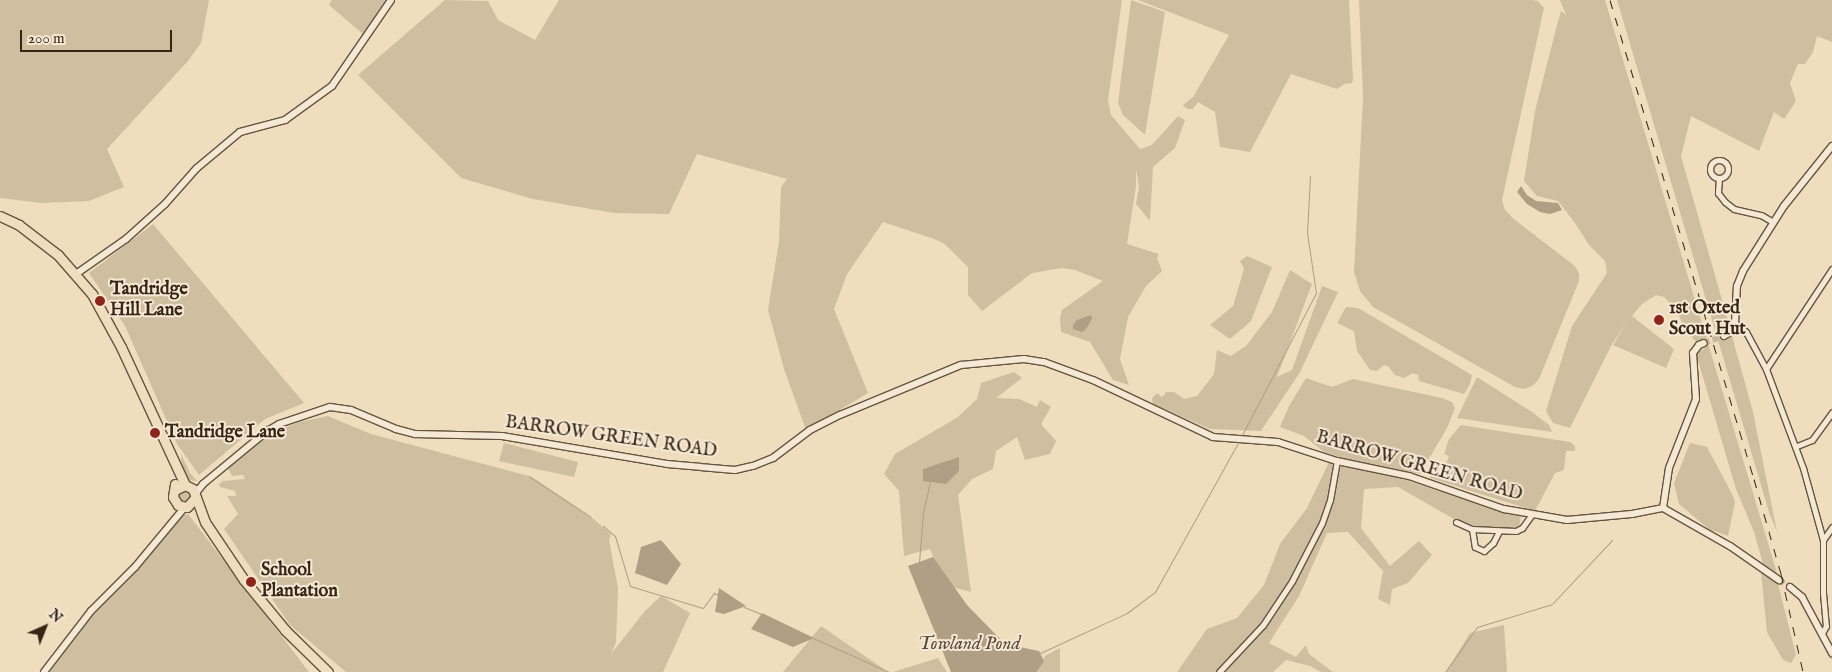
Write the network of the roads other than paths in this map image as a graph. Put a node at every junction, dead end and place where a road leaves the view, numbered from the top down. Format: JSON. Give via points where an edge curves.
{"nodes":[{"id":1,"x":391,"y":0,"type":"edge"},
{"id":2,"x":1832,"y":146,"type":"edge"},
{"id":3,"x":1720,"y":178,"type":"dead end"},
{"id":4,"x":0,"y":216,"type":"edge"},
{"id":5,"x":1773,"y":222,"type":"junction"},
{"id":6,"x":1832,"y":269,"type":"edge"},
{"id":7,"x":76,"y":274,"type":"junction"},
{"id":8,"x":1735,"y":324,"type":"junction"},
{"id":9,"x":1724,"y":336,"type":"tunnel mouth"},
{"id":10,"x":1704,"y":343,"type":"tunnel mouth"},
{"id":11,"x":1766,"y":369,"type":"junction"},
{"id":12,"x":1832,"y":412,"type":"edge"},
{"id":13,"x":1797,"y":446,"type":"junction"},
{"id":14,"x":172,"y":458,"type":"junction"},
{"id":15,"x":1337,"y":461,"type":"junction"},
{"id":16,"x":175,"y":490,"type":"junction"},
{"id":17,"x":192,"y":491,"type":"junction"},
{"id":18,"x":175,"y":503,"type":"junction"},
{"id":19,"x":186,"y":507,"type":"junction"},
{"id":20,"x":1663,"y":508,"type":"junction"},
{"id":21,"x":1532,"y":514,"type":"junction"},
{"id":22,"x":172,"y":519,"type":"junction"},
{"id":23,"x":204,"y":522,"type":"junction"},
{"id":24,"x":1456,"y":522,"type":"dead end"},
{"id":25,"x":1832,"y":528,"type":"edge"},
{"id":26,"x":1472,"y":529,"type":"junction"},
{"id":27,"x":1498,"y":531,"type":"junction"},
{"id":28,"x":1823,"y":540,"type":"junction"},
{"id":29,"x":1779,"y":580,"type":"tunnel mouth"},
{"id":30,"x":1790,"y":587,"type":"tunnel mouth"},
{"id":31,"x":1822,"y":633,"type":"junction"},
{"id":32,"x":1832,"y":653,"type":"edge"},
{"id":33,"x":44,"y":672,"type":"edge"},
{"id":34,"x":328,"y":672,"type":"edge"},
{"id":35,"x":1219,"y":672,"type":"edge"}],
"edges":[{"from":1,"to":7,"type":"street","via":[[332,86],[284,120],[240,132],[197,168],[165,204],[126,239]]},
{"from":2,"to":5,"type":"street"},
{"from":3,"to":5,"type":"street","via":[[1718,192],[1725,202],[1734,209],[1761,215]]},
{"from":4,"to":7,"type":"main road","via":[[37,238]]},
{"from":5,"to":8,"type":"street","via":[[1740,278]]},
{"from":6,"to":11,"type":"street"},
{"from":7,"to":14,"type":"main road","via":[[105,315]]},
{"from":8,"to":9,"type":"street","via":[[1732,331]]},
{"from":8,"to":11,"type":"street","via":[[1746,332]]},
{"from":10,"to":20,"type":"street","via":[[1693,353],[1696,399],[1669,468]]},
{"from":11,"to":13,"type":"street"},
{"from":12,"to":13,"type":"street","via":[[1812,440]]},
{"from":13,"to":28,"type":"street"},
{"from":14,"to":16,"type":"main road"},
{"from":14,"to":17,"type":"main road"},
{"from":15,"to":17,"type":"street","name":"BARROW GREEN ROAD","via":[[1278,442],[1213,437],[1093,380],[1024,358],[962,364],[840,415],[810,430],[772,458],[735,470],[666,464],[502,436],[415,434],[396,430],[351,410],[330,407],[267,431]]},
{"from":15,"to":21,"type":"street","name":"BARROW GREEN ROAD","via":[[1409,476],[1504,509]]},
{"from":15,"to":35,"type":"street","via":[[1330,500],[1305,558],[1263,625]]},
{"from":16,"to":17,"type":"main road"},
{"from":16,"to":18,"type":"main road"},
{"from":17,"to":19,"type":"main road"},
{"from":17,"to":23,"type":"main road"},
{"from":18,"to":19,"type":"main road"},
{"from":18,"to":22,"type":"street"},
{"from":19,"to":22,"type":"street"},
{"from":19,"to":23,"type":"main road"},
{"from":20,"to":21,"type":"street","name":"BARROW GREEN ROAD","via":[[1566,520]]},
{"from":20,"to":29,"type":"street","via":[[1730,546]]},
{"from":21,"to":27,"type":"street","via":[[1522,528]]},
{"from":22,"to":33,"type":"street","via":[[146,554],[90,611]]},
{"from":23,"to":34,"type":"main road","via":[[266,608]]},
{"from":24,"to":26,"type":"street"},
{"from":25,"to":28,"type":"street"},
{"from":26,"to":27,"type":"street"},
{"from":26,"to":27,"type":"street","via":[[1475,547],[1484,551],[1492,544]]},
{"from":28,"to":31,"type":"street","via":[[1826,626]]},
{"from":30,"to":31,"type":"street","via":[[1802,597]]},
{"from":31,"to":32,"type":"street"}]}
